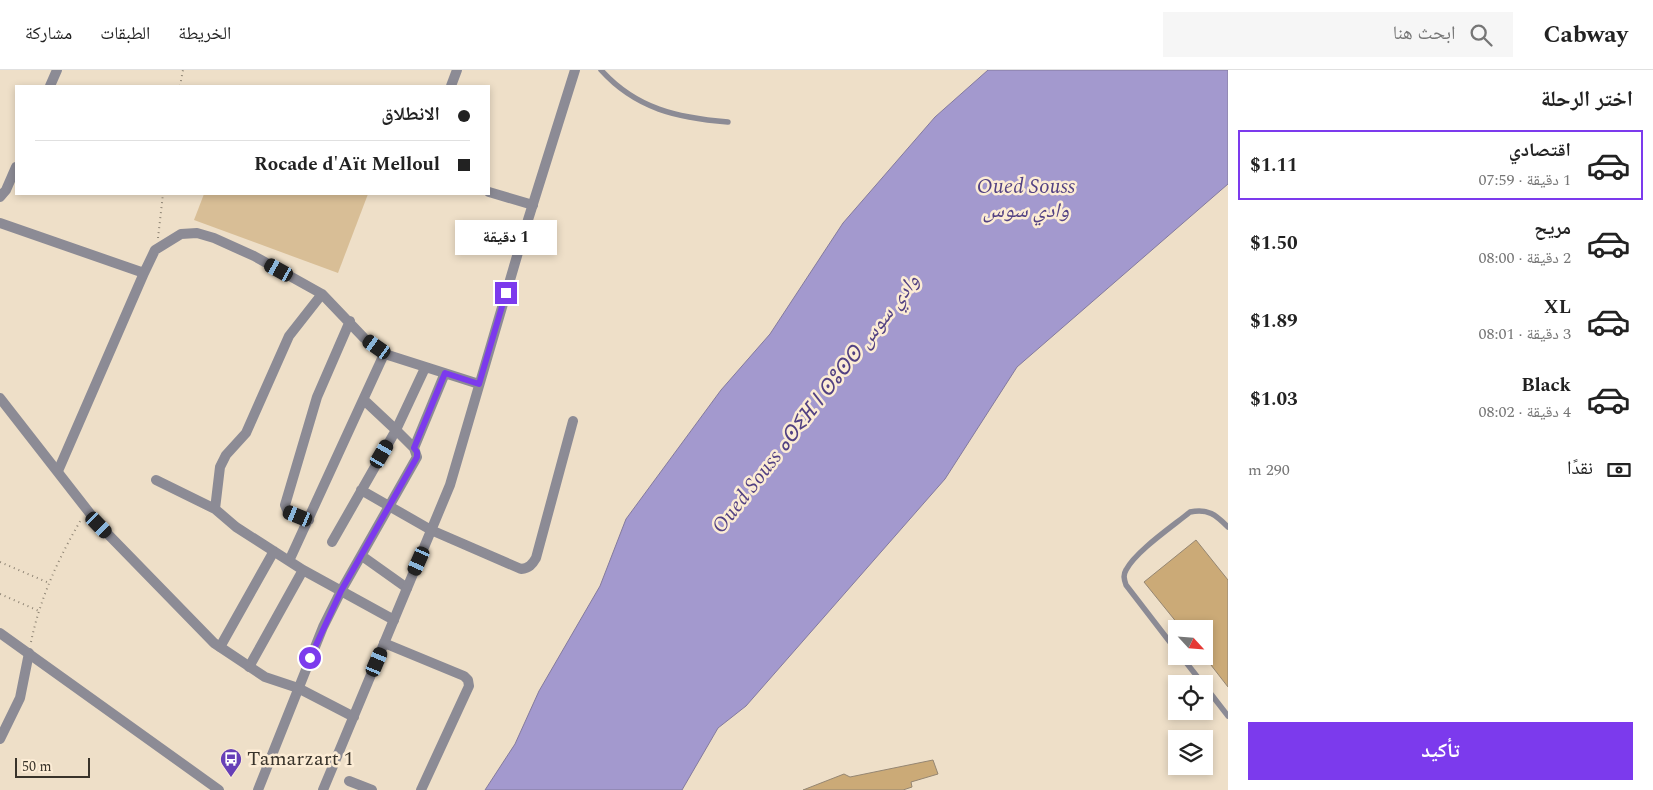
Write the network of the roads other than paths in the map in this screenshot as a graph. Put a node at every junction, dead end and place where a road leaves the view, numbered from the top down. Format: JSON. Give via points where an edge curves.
{"nodes":[{"id":1,"x":57,"y":70,"type":"edge"},
{"id":2,"x":457,"y":70,"type":"edge"},
{"id":3,"x":575,"y":70,"type":"edge"},
{"id":4,"x":601,"y":70,"type":"edge"},
{"id":5,"x":50,"y":85,"type":"edge"},
{"id":6,"x":451,"y":85,"type":"edge"},
{"id":7,"x":728,"y":122,"type":"dead end"},
{"id":8,"x":15,"y":169,"type":"edge"},
{"id":9,"x":490,"y":192,"type":"edge"},
{"id":10,"x":0,"y":197,"type":"edge"},
{"id":11,"x":533,"y":205,"type":"junction"},
{"id":12,"x":0,"y":223,"type":"edge"},
{"id":13,"x":144,"y":273,"type":"junction"},
{"id":14,"x":322,"y":294,"type":"junction"},
{"id":15,"x":350,"y":322,"type":"junction"},
{"id":16,"x":385,"y":352,"type":"junction"},
{"id":17,"x":425,"y":368,"type":"junction"},
{"id":18,"x":445,"y":373,"type":"junction"},
{"id":19,"x":479,"y":384,"type":"junction"},
{"id":20,"x":0,"y":398,"type":"edge"},
{"id":21,"x":364,"y":400,"type":"junction"},
{"id":22,"x":573,"y":421,"type":"dead end"},
{"id":23,"x":396,"y":430,"type":"junction"},
{"id":24,"x":414,"y":448,"type":"junction"},
{"id":25,"x":58,"y":471,"type":"junction"},
{"id":26,"x":156,"y":480,"type":"dead end"},
{"id":27,"x":361,"y":490,"type":"junction"},
{"id":28,"x":390,"y":506,"type":"junction"},
{"id":29,"x":215,"y":510,"type":"junction"},
{"id":30,"x":309,"y":520,"type":"junction"},
{"id":31,"x":1228,"y":527,"type":"edge"},
{"id":32,"x":431,"y":530,"type":"junction"},
{"id":33,"x":332,"y":542,"type":"dead end"},
{"id":34,"x":274,"y":551,"type":"junction"},
{"id":35,"x":362,"y":556,"type":"junction"},
{"id":36,"x":289,"y":561,"type":"junction"},
{"id":37,"x":303,"y":570,"type":"junction"},
{"id":38,"x":407,"y":588,"type":"junction"},
{"id":39,"x":341,"y":591,"type":"junction"},
{"id":40,"x":394,"y":620,"type":"junction"},
{"id":41,"x":0,"y":633,"type":"edge"},
{"id":42,"x":1168,"y":640,"type":"edge"},
{"id":43,"x":384,"y":644,"type":"junction"},
{"id":44,"x":220,"y":647,"type":"junction"},
{"id":45,"x":28,"y":653,"type":"junction"},
{"id":46,"x":1188,"y":665,"type":"edge"},
{"id":47,"x":249,"y":667,"type":"junction"},
{"id":48,"x":1196,"y":675,"type":"edge"},
{"id":49,"x":298,"y":688,"type":"junction"},
{"id":50,"x":1213,"y":697,"type":"edge"},
{"id":51,"x":1228,"y":716,"type":"edge"},
{"id":52,"x":354,"y":717,"type":"junction"},
{"id":53,"x":0,"y":739,"type":"edge"},
{"id":54,"x":349,"y":781,"type":"dead end"},
{"id":55,"x":219,"y":790,"type":"edge"},
{"id":56,"x":258,"y":790,"type":"edge"},
{"id":57,"x":323,"y":790,"type":"edge"},
{"id":58,"x":372,"y":790,"type":"edge"},
{"id":59,"x":421,"y":790,"type":"edge"}],
"edges":[{"from":1,"to":5,"type":"street"},
{"from":2,"to":6,"type":"street"},
{"from":3,"to":11,"type":"street"},
{"from":4,"to":7,"type":"lane","via":[[625,92],[666,114]]},
{"from":8,"to":10,"type":"street"},
{"from":9,"to":11,"type":"street"},
{"from":11,"to":19,"type":"street"},
{"from":12,"to":13,"type":"street"},
{"from":13,"to":14,"type":"street","via":[[155,250],[181,234],[197,233],[254,256]]},
{"from":13,"to":25,"type":"street"},
{"from":14,"to":15,"type":"street"},
{"from":14,"to":29,"type":"street","via":[[288,336],[246,433],[226,455],[220,467]]},
{"from":15,"to":16,"type":"street","via":[[364,338]]},
{"from":15,"to":30,"type":"street","via":[[317,397],[285,505],[288,512]]},
{"from":16,"to":17,"type":"street"},
{"from":16,"to":21,"type":"street"},
{"from":17,"to":18,"type":"street"},
{"from":17,"to":23,"type":"street"},
{"from":18,"to":19,"type":"street"},
{"from":18,"to":24,"type":"street"},
{"from":19,"to":32,"type":"street","via":[[450,485]]},
{"from":20,"to":25,"type":"street"},
{"from":21,"to":23,"type":"street"},
{"from":21,"to":30,"type":"street","via":[[334,459]]},
{"from":22,"to":32,"type":"street","via":[[533,564],[521,569]]},
{"from":23,"to":24,"type":"street"},
{"from":23,"to":27,"type":"street"},
{"from":24,"to":28,"type":"street","via":[[417,457]]},
{"from":25,"to":44,"type":"street","via":[[99,525]]},
{"from":26,"to":29,"type":"street"},
{"from":27,"to":28,"type":"street"},
{"from":27,"to":33,"type":"street"},
{"from":28,"to":32,"type":"street"},
{"from":28,"to":35,"type":"street"},
{"from":29,"to":34,"type":"street"},
{"from":30,"to":36,"type":"street"},
{"from":31,"to":42,"type":"lane","via":[[1212,512],[1190,512],[1133,560],[1125,571],[1126,585]]},
{"from":32,"to":38,"type":"street"},
{"from":34,"to":36,"type":"street"},
{"from":34,"to":44,"type":"street"},
{"from":35,"to":38,"type":"street"},
{"from":35,"to":39,"type":"street"},
{"from":36,"to":37,"type":"street"},
{"from":37,"to":39,"type":"street"},
{"from":37,"to":47,"type":"street"},
{"from":38,"to":40,"type":"street"},
{"from":39,"to":40,"type":"street"},
{"from":39,"to":49,"type":"street"},
{"from":40,"to":43,"type":"street"},
{"from":41,"to":45,"type":"street"},
{"from":43,"to":52,"type":"street"},
{"from":43,"to":59,"type":"street","via":[[468,680],[469,686]]},
{"from":44,"to":47,"type":"street"},
{"from":45,"to":53,"type":"street","via":[[20,698]]},
{"from":45,"to":55,"type":"street"},
{"from":46,"to":48,"type":"lane"},
{"from":47,"to":49,"type":"street","via":[[265,677]]},
{"from":49,"to":52,"type":"street"},
{"from":49,"to":56,"type":"street"},
{"from":50,"to":51,"type":"lane"},
{"from":52,"to":57,"type":"street"},
{"from":54,"to":58,"type":"street"}]}
